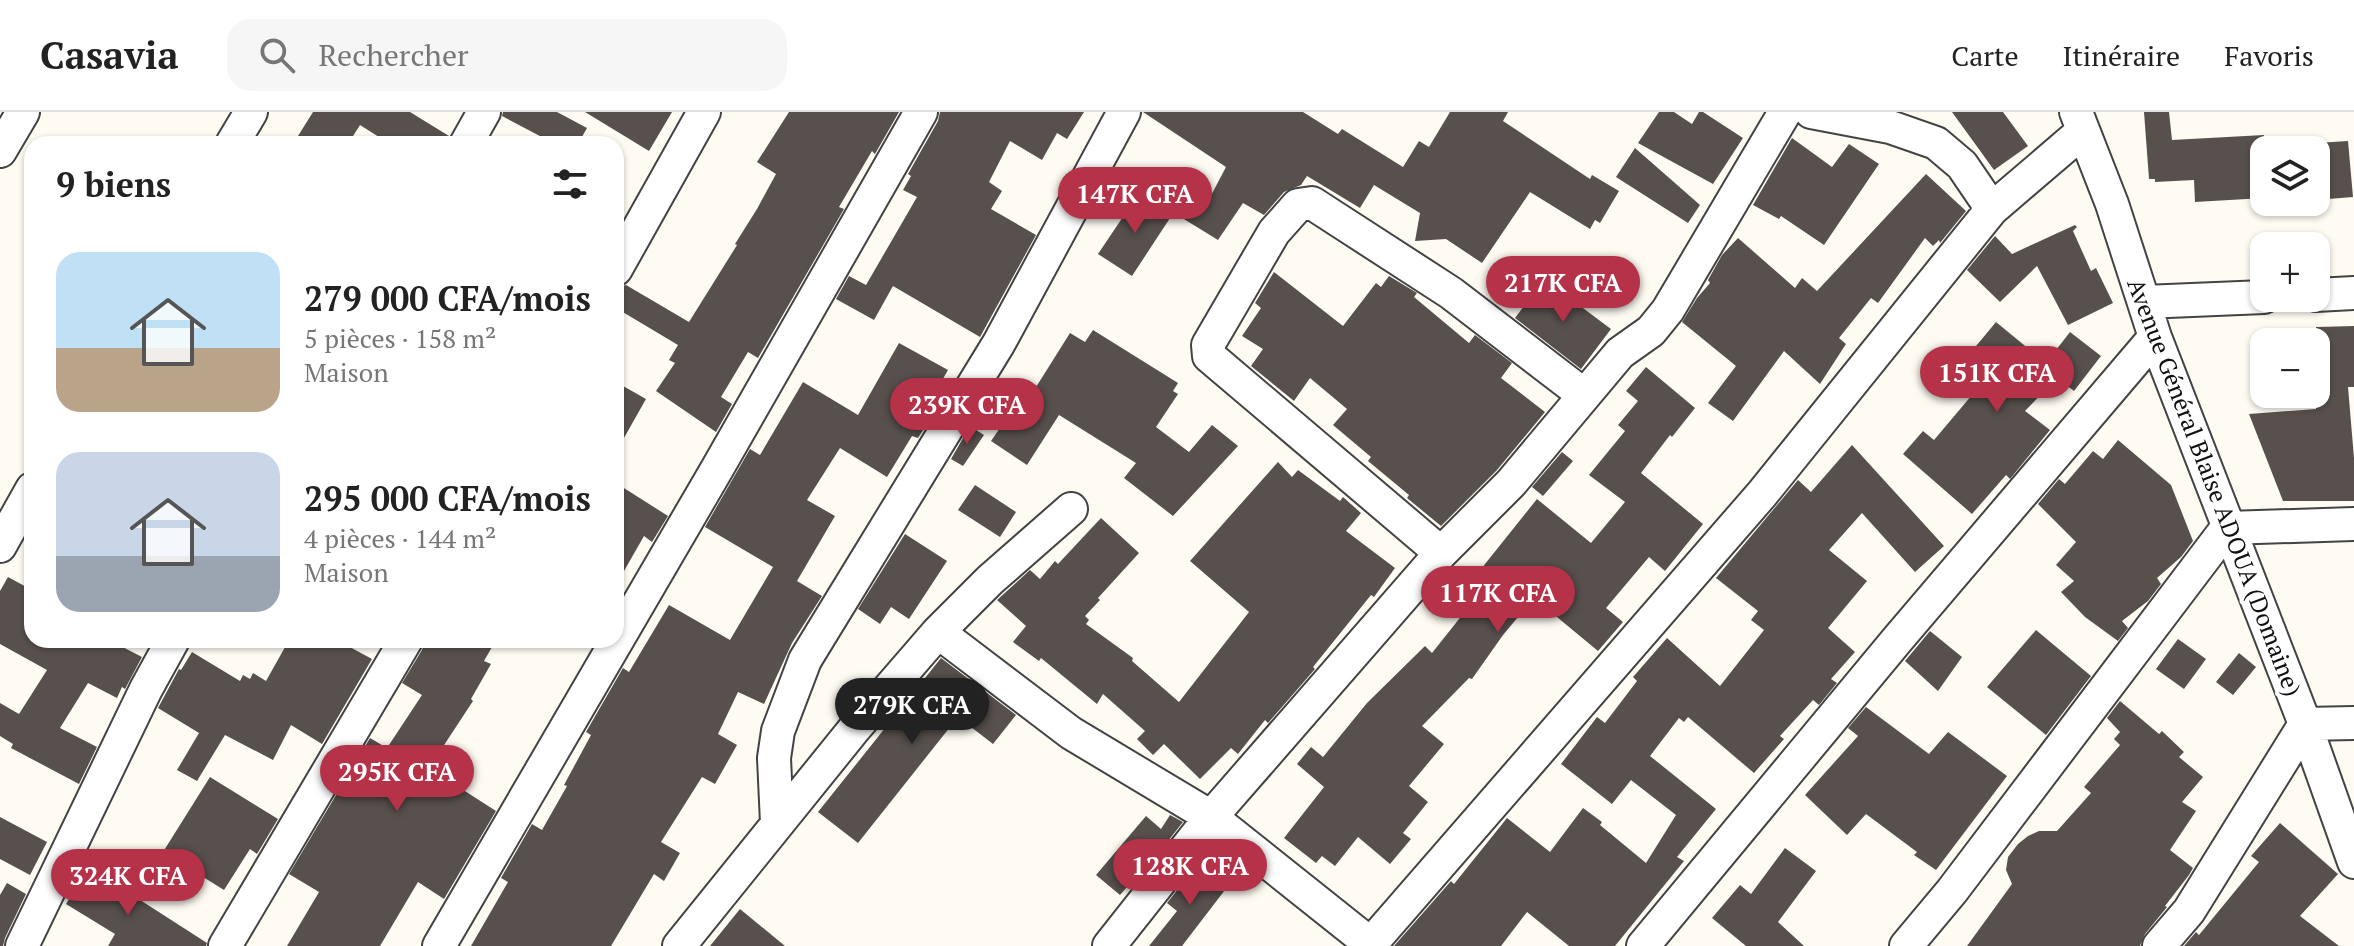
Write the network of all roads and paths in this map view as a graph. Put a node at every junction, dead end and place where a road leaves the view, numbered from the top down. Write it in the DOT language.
graph roads {
  1 [pos="23,112"];
  2 [pos="251,112"];
  3 [pos="484,112"];
  4 [pos="704,112"];
  5 [pos="921,112"];
  6 [pos="1124,112"];
  7 [pos="1785,112"];
  8 [pos="1811,112"];
  9 [pos="2079,122"];
  10 [pos="237,136"];
  11 [pos="470,136"];
  12 [pos="0,151"];
  13 [pos="1992,209"];
  14 [pos="624,255"];
  15 [pos="2354,293"];
  16 [pos="2330,294"];
  17 [pos="2250,298"];
  18 [pos="2144,302"];
  19 [pos="2155,337"];
  20 [pos="1584,395"];
  21 [pos="24,503"];
  22 [pos="1071,509"];
  23 [pos="2354,524"];
  24 [pos="2227,528"];
  25 [pos="0,546"];
  26 [pos="1441,553"];
  27 [pos="624,628"];
  28 [pos="938,632"];
  29 [pos="169,648"];
  30 [pos="401,648"];
  31 [pos="613,648"];
  32 [pos="2354,723"];
  33 [pos="2305,724"];
  34 [pos="1211,817"];
  35 [pos="777,823"];
  36 [pos="2354,862"];
  37 [pos="1371,945"];
  38 [pos="22,946"];
  39 [pos="225,946"];
  40 [pos="439,946"];
  41 [pos="679,946"];
  42 [pos="1109,946"];
  43 [pos="1643,946"];
  44 [pos="1906,946"];
  45 [pos="2159,946"];
  1 -- 12 [label="street"];
  2 -- 10 [label="street"];
  3 -- 11 [label="street"];
  4 -- 14 [label="street"];
  5 -- 27 [label="street"];
  6 -- 35 [label="street"];
  7 -- 20 [label="street"];
  8 -- 13 [label="street"];
  9 -- 13 [label="street"];
  9 -- 18 [label="street, Avenue Général Blaise ADOUA (Domaine)"];
  13 -- 37 [label="street"];
  15 -- 16 [label="street"];
  17 -- 18 [label="street"];
  18 -- 19 [label="street, Avenue Général Blaise ADOUA (Domaine)"];
  19 -- 24 [label="street, Avenue Général Blaise ADOUA (Domaine)"];
  19 -- 43 [label="street"];
  20 -- 26 [label="street"];
  20 -- 26 [label="street"];
  21 -- 25 [label="street"];
  22 -- 28 [label="street"];
  23 -- 24 [label="street"];
  24 -- 33 [label="street, Avenue Général Blaise ADOUA (Domaine)"];
  24 -- 44 [label="street"];
  26 -- 34 [label="street"];
  28 -- 34 [label="street"];
  28 -- 35 [label="street"];
  29 -- 38 [label="street"];
  30 -- 39 [label="street"];
  31 -- 40 [label="street"];
  32 -- 33 [label="street"];
  33 -- 36 [label="street, Avenue Général Blaise ADOUA (Domaine)"];
  33 -- 45 [label="street"];
  34 -- 37 [label="street"];
  34 -- 42 [label="street"];
  35 -- 41 [label="street"];
}
